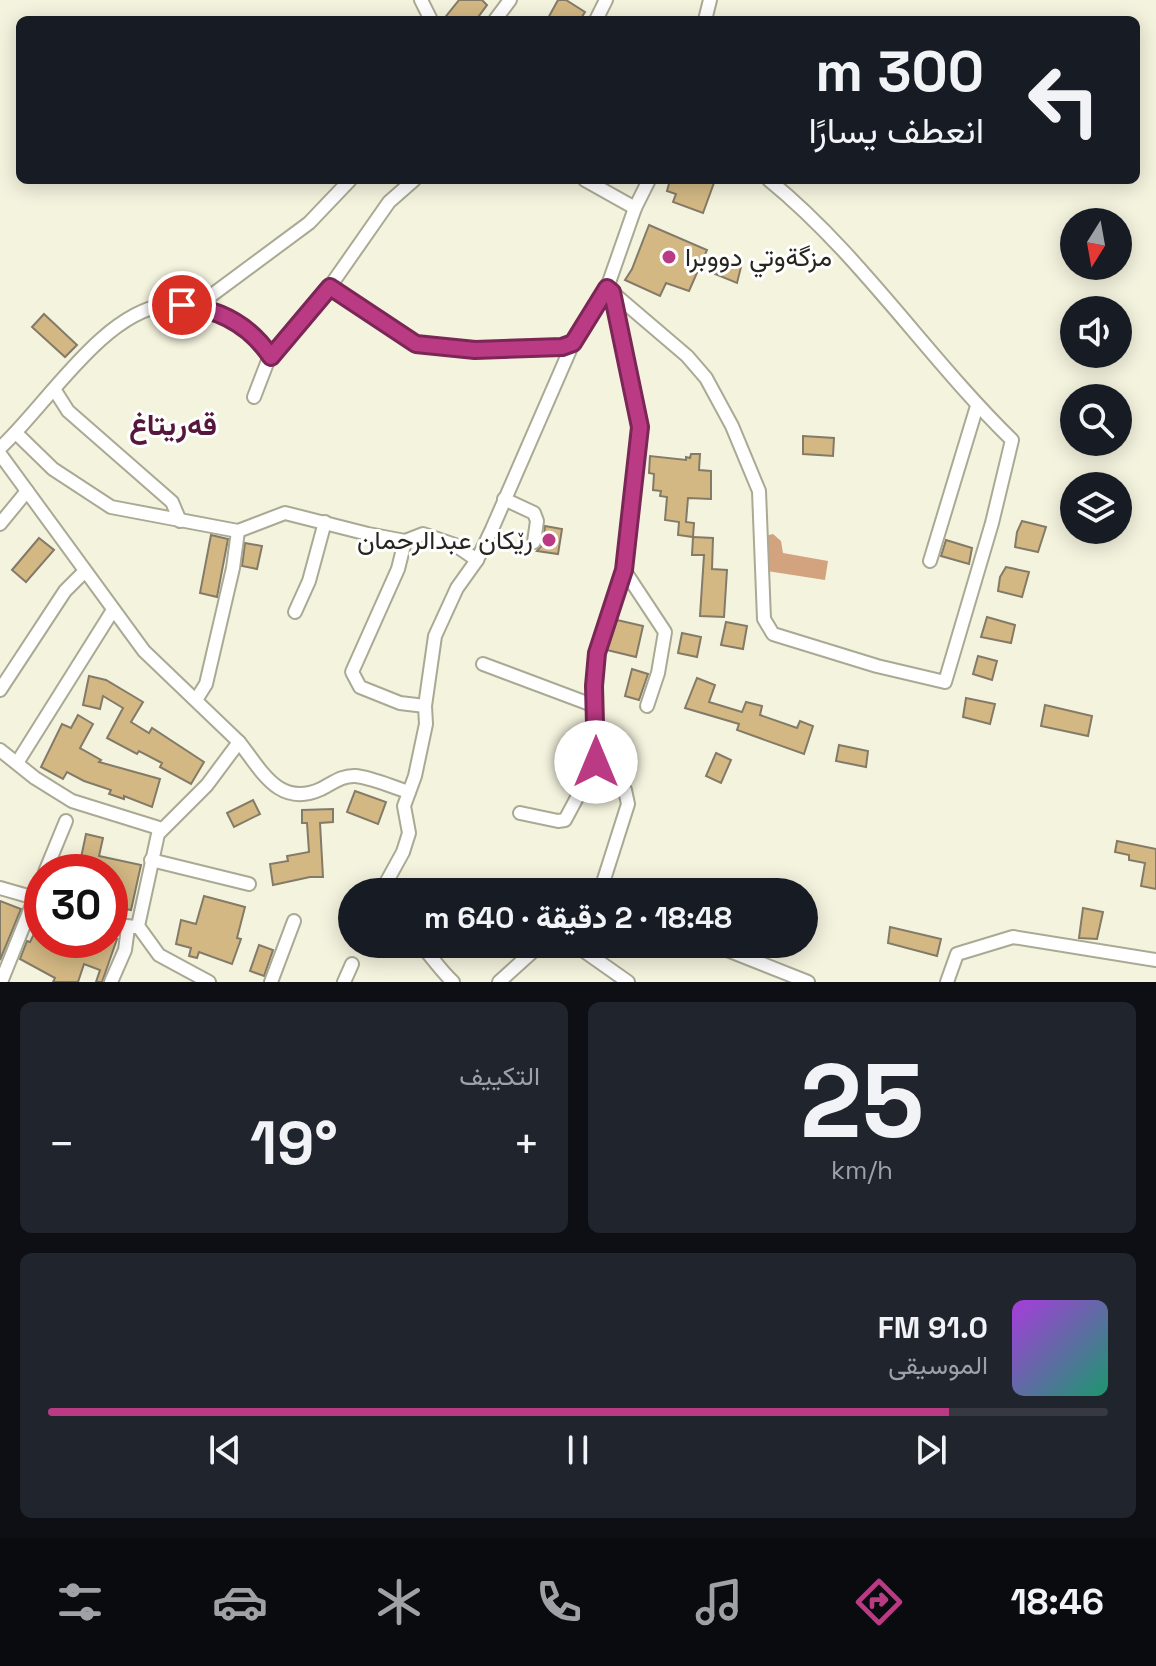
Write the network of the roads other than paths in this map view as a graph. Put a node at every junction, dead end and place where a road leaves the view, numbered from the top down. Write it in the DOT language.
graph roads {
  1 [pos="346,184"];
  2 [pos="409,184"];
  3 [pos="592,184"];
  4 [pos="647,184"];
  5 [pos="774,184"];
  6 [pos="635,208"];
  7 [pos="330,287"];
  8 [pos="609,290"];
  9 [pos="197,306"];
  10 [pos="573,343"];
  11 [pos="271,357"];
  12 [pos="54,389"];
  13 [pos="254,397"];
  14 [pos="977,406"];
  15 [pos="16,433"];
  16 [pos="0,448"];
  17 [pos="0,454"];
  18 [pos="27,491"];
  19 [pos="504,499"];
  20 [pos="180,521"];
  21 [pos="325,522"];
  22 [pos="0,524"];
  23 [pos="238,531"];
  24 [pos="405,541"];
  25 [pos="534,542"];
  26 [pos="477,560"];
  27 [pos="930,561"];
  28 [pos="624,570"];
  29 [pos="85,571"];
  30 [pos="113,610"];
  31 [pos="295,612"];
  32 [pos="483,664"];
  33 [pos="0,690"];
  34 [pos="196,700"];
  35 [pos="425,706"];
  36 [pos="595,706"];
  37 [pos="647,706"];
  38 [pos="239,742"];
  39 [pos="0,750"];
  40 [pos="596,762"];
  41 [pos="17,763"];
  42 [pos="409,792"];
  43 [pos="520,813"];
  44 [pos="66,821"];
  45 [pos="162,829"];
  46 [pos="52,854"];
  47 [pos="151,860"];
  48 [pos="389,878"];
  49 [pos="604,878"];
  50 [pos="249,884"];
  51 [pos="0,888"];
  52 [pos="24,894"];
  53 [pos="294,921"];
  54 [pos="128,926"];
  55 [pos="133,927"];
  56 [pos="24,931"];
  57 [pos="433,958"];
  58 [pos="526,958"];
  59 [pos="594,958"];
  60 [pos="747,958"];
  61 [pos="1156,960"];
  62 [pos="352,964"];
  63 [pos="1,982"];
  64 [pos="111,982"];
  65 [pos="209,982"];
  66 [pos="271,982"];
  67 [pos="344,982"];
  68 [pos="453,982"];
  69 [pos="499,982"];
  70 [pos="628,982"];
  71 [pos="808,982"];
  72 [pos="947,982"];
  1 -- 9 [label="street"];
  2 -- 7 [label="street"];
  3 -- 6 [label="street"];
  4 -- 6 [label="street"];
  5 -- 14 [label="street"];
  6 -- 8 [label="street"];
  7 -- 10 [label="street"];
  7 -- 11 [label="street"];
  8 -- 10 [label="street"];
  8 -- 14 [label="street"];
  8 -- 28 [label="street"];
  9 -- 11 [label="street"];
  9 -- 12 [label="street"];
  10 -- 19 [label="street"];
  11 -- 13 [label="street"];
  12 -- 15 [label="street"];
  12 -- 20 [label="street"];
  14 -- 27 [label="street"];
  15 -- 16 [label="street"];
  15 -- 20 [label="street"];
  17 -- 18 [label="street"];
  18 -- 22 [label="street"];
  18 -- 29 [label="street"];
  19 -- 25 [label="street"];
  19 -- 26 [label="street"];
  20 -- 23 [label="street"];
  21 -- 23 [label="street"];
  21 -- 24 [label="street"];
  21 -- 31 [label="street"];
  23 -- 34 [label="street"];
  24 -- 26 [label="street"];
  24 -- 35 [label="street"];
  26 -- 35 [label="street"];
  28 -- 36 [label="street"];
  28 -- 37 [label="street"];
  29 -- 30 [label="street"];
  29 -- 33 [label="street"];
  30 -- 34 [label="street"];
  30 -- 41 [label="street"];
  32 -- 36 [label="street"];
  34 -- 38 [label="street"];
  35 -- 42 [label="street"];
  36 -- 40 [label="street"];
  38 -- 42 [label="street"];
  38 -- 45 [label="street"];
  39 -- 41 [label="street"];
  40 -- 43 [label="street"];
  40 -- 49 [label="street"];
  41 -- 45 [label="street"];
  42 -- 48 [label="street"];
  44 -- 46 [label="street"];
  45 -- 47 [label="street"];
  47 -- 50 [label="street"];
  47 -- 55 [label="street"];
  51 -- 52 [label="street"];
  53 -- 66 [label="street"];
  54 -- 55 [label="street"];
  55 -- 64 [label="street"];
  55 -- 65 [label="street"];
  56 -- 63 [label="street"];
  57 -- 68 [label="street"];
  58 -- 69 [label="street"];
  59 -- 70 [label="street"];
  60 -- 71 [label="street"];
  61 -- 72 [label="street"];
  62 -- 67 [label="street"];
}
